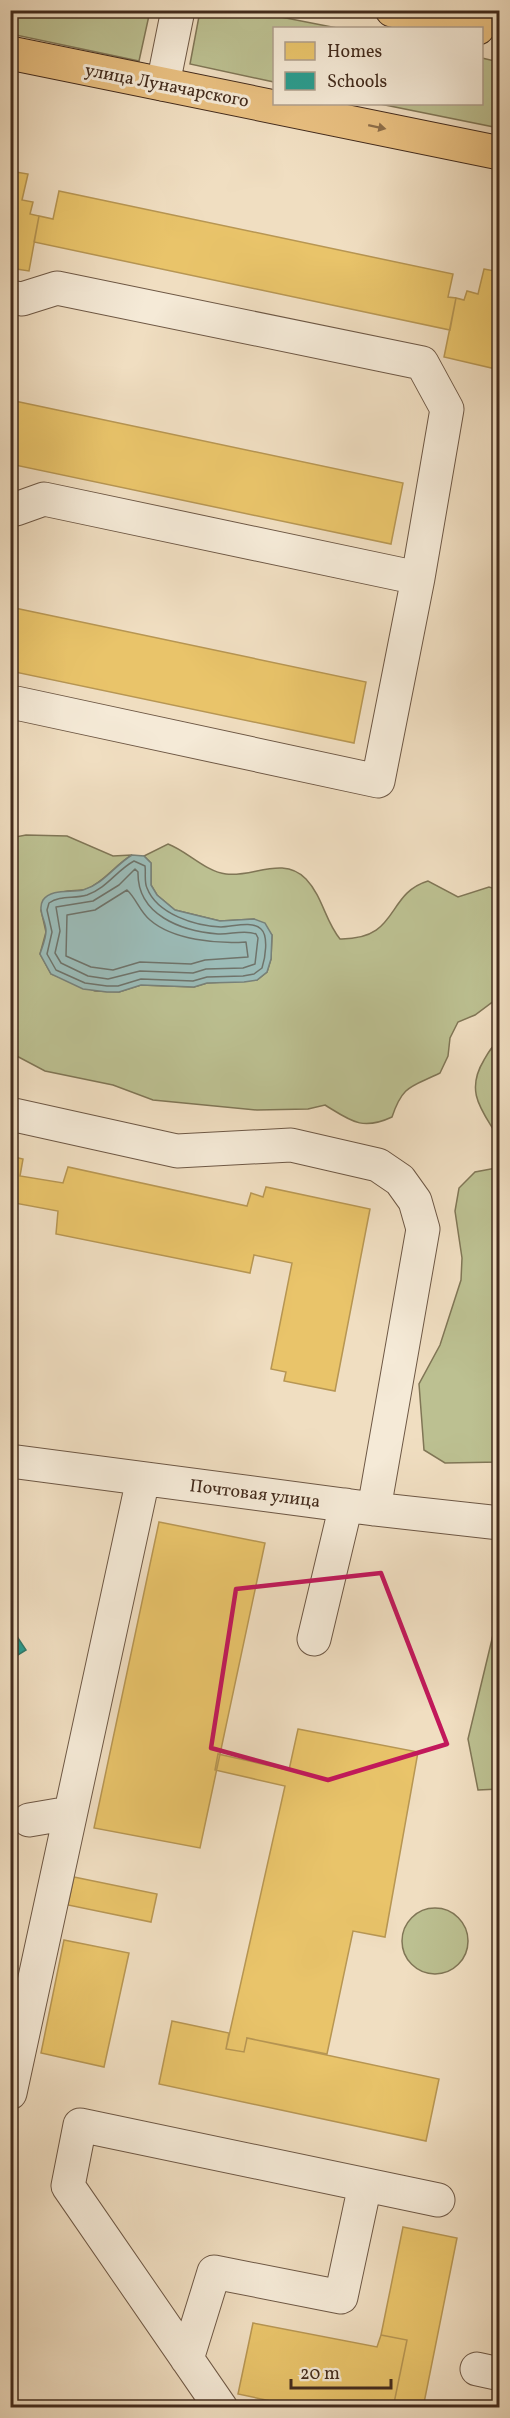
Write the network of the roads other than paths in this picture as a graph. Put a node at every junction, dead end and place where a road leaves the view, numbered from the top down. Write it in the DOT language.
graph roads {
  1 [pos="178,10"];
  2 [pos="392,10"];
  3 [pos="471,27"];
  4 [pos="483,30"];
  5 [pos="500,33"];
  6 [pos="10,53"];
  7 [pos="163,84"];
  8 [pos="500,153"];
  9 [pos="10,297"];
  10 [pos="10,508"];
  11 [pos="418,578"];
  12 [pos="10,706"];
  13 [pos="10,1114"];
  14 [pos="10,1461"];
  15 [pos="143,1479"];
  16 [pos="360,1507"];
  17 [pos="500,1523"];
  18 [pos="315,1638"];
  19 [pos="70,1813"];
  20 [pos="29,1820"];
  21 [pos="10,2093"];
  22 [pos="365,2185"];
  23 [pos="438,2200"];
  24 [pos="187,2359"];
  25 [pos="221,2408"];
  1 -- 7 [label="street"];
  2 -- 3 [label="main road"];
  4 -- 5 [label="main road"];
  6 -- 7 [label="main road, улица Луначарского"];
  7 -- 8 [label="main road, улица Луначарского, one-way"];
  9 -- 11 [label="street"];
  10 -- 11 [label="street"];
  11 -- 12 [label="street"];
  13 -- 16 [label="street"];
  14 -- 15 [label="street, Почтовая улица"];
  15 -- 16 [label="street, Почтовая улица"];
  15 -- 19 [label="street"];
  16 -- 17 [label="street, Почтовая улица"];
  16 -- 18 [label="street"];
  19 -- 20 [label="street"];
  19 -- 21 [label="street"];
  22 -- 23 [label="street"];
  22 -- 24 [label="street"];
  22 -- 24 [label="street"];
  24 -- 25 [label="street"];
}
